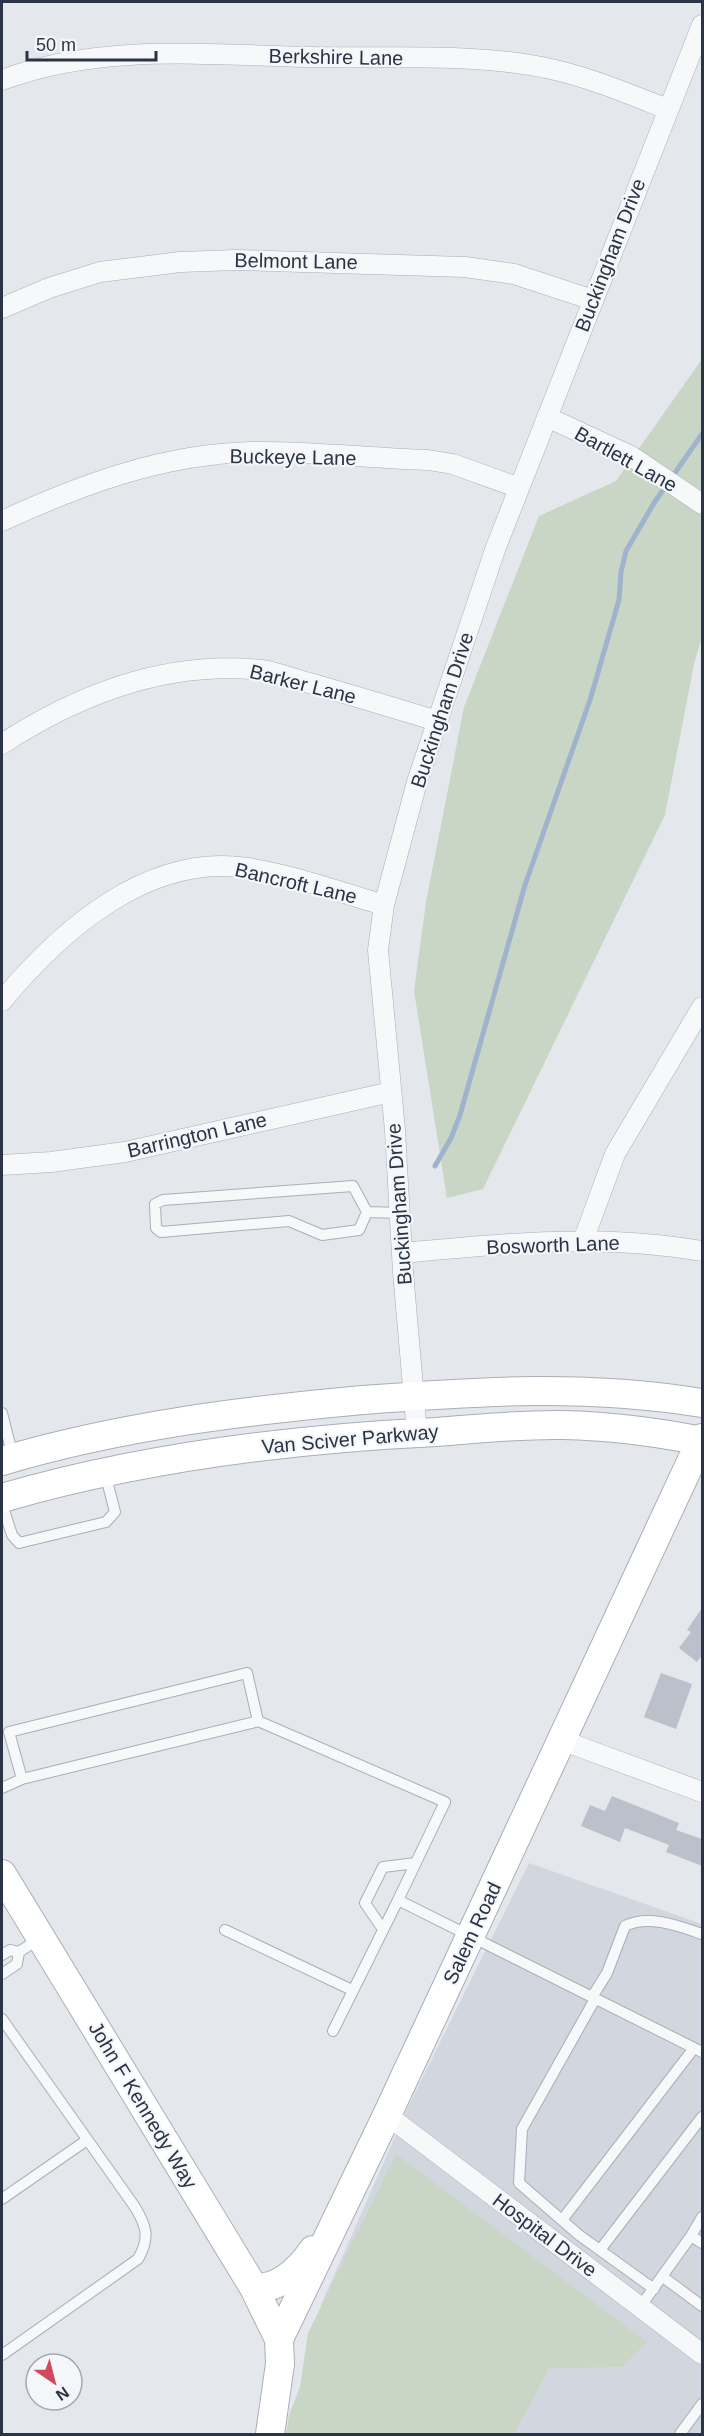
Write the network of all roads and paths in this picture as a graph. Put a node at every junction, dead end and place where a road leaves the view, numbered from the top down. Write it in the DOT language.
graph roads {
  1 [pos="702,25"];
  2 [pos="2,80"];
  3 [pos="667,109"];
  4 [pos="593,300"];
  5 [pos="2,308"];
  6 [pos="547,417"];
  7 [pos="519,488"];
  8 [pos="702,504"];
  9 [pos="2,521"];
  10 [pos="437,721"];
  11 [pos="2,744"];
  12 [pos="384,905"];
  13 [pos="2,1001"];
  14 [pos="702,1007"];
  15 [pos="391,1092"];
  16 [pos="2,1165"];
  17 [pos="367,1212"];
  18 [pos="401,1213"];
  19 [pos="583,1241"];
  20 [pos="702,1251"];
  21 [pos="404,1252"];
  22 [pos="416,1396"];
  23 [pos="702,1403"];
  24 [pos="2,1413"];
  25 [pos="417,1433"];
  26 [pos="702,1440"];
  27 [pos="7,1459"];
  28 [pos="105,1472"];
  29 [pos="2,1498"];
  30 [pos="2,1504"];
  31 [pos="259,1721"];
  32 [pos="561,1740"];
  33 [pos="22,1779"];
  34 [pos="701,1787"];
  35 [pos="2,1788"];
  36 [pos="416,1863"];
  37 [pos="2,1874"];
  38 [pos="398,1899"];
  39 [pos="382,1928"];
  40 [pos="225,1930"];
  41 [pos="702,1935"];
  42 [pos="470,1936"];
  43 [pos="29,1945"];
  44 [pos="2,1955"];
  45 [pos="2,1974"];
  46 [pos="352,1990"];
  47 [pos="594,1998"];
  48 [pos="2,2019"];
  49 [pos="333,2031"];
  50 [pos="698,2050"];
  51 [pos="387,2115"];
  52 [pos="702,2117"];
  53 [pos="87,2140"];
  54 [pos="2,2199"];
  55 [pos="342,2209"];
  56 [pos="702,2217"];
  57 [pos="562,2220"];
  58 [pos="691,2236"];
  59 [pos="702,2243"];
  60 [pos="600,2250"];
  61 [pos="663,2277"];
  62 [pos="254,2288"];
  63 [pos="654,2289"];
  64 [pos="702,2306"];
  65 [pos="640,2307"];
  66 [pos="279,2339"];
  67 [pos="702,2354"];
  68 [pos="2,2355"];
  69 [pos="702,2404"];
  70 [pos="270,2434"];
  71 [pos="680,2434"];
  1 -- 3 [label="street, Buckingham Drive"];
  2 -- 3 [label="street, Berkshire Lane"];
  3 -- 4 [label="street, Buckingham Drive"];
  4 -- 5 [label="street, Belmont Lane"];
  4 -- 6 [label="street, Buckingham Drive"];
  6 -- 7 [label="street, Buckingham Drive"];
  6 -- 8 [label="street, Bartlett Lane"];
  7 -- 9 [label="street, Buckeye Lane"];
  7 -- 10 [label="street, Buckingham Drive"];
  10 -- 11 [label="street, Barker Lane"];
  10 -- 12 [label="street, Buckingham Drive"];
  12 -- 13 [label="street, Bancroft Lane"];
  12 -- 15 [label="street, Buckingham Drive"];
  14 -- 19 [label="street"];
  15 -- 16 [label="street, Barrington Lane"];
  15 -- 18 [label="street, Buckingham Drive"];
  17 -- 17 [label="lane"];
  17 -- 18 [label="lane"];
  18 -- 21 [label="street, Buckingham Drive"];
  19 -- 20 [label="street, Bosworth Lane"];
  19 -- 21 [label="street, Bosworth Lane"];
  21 -- 22 [label="street, Buckingham Drive"];
  22 -- 23 [label="street, Van Sciver Parkway"];
  22 -- 25 [label="street, Buckingham Drive"];
  22 -- 27 [label="street, Van Sciver Parkway"];
  24 -- 27 [label="lane"];
  25 -- 26 [label="street, Van Sciver Parkway"];
  25 -- 28 [label="street, Van Sciver Parkway"];
  26 -- 32 [label="street, Salem Road"];
  28 -- 29 [label="street, Van Sciver Parkway"];
  28 -- 30 [label="lane"];
  31 -- 33 [label="lane"];
  31 -- 33 [label="lane"];
  31 -- 36 [label="lane"];
  32 -- 34 [label="street"];
  32 -- 42 [label="street, Salem Road"];
  33 -- 35 [label="lane"];
  36 -- 38 [label="lane"];
  36 -- 39 [label="lane"];
  37 -- 43 [label="street, John F Kennedy Way"];
  38 -- 39 [label="lane"];
  38 -- 42 [label="lane"];
  39 -- 46 [label="lane"];
  40 -- 46 [label="lane"];
  41 -- 47 [label="lane"];
  42 -- 47 [label="lane"];
  42 -- 51 [label="street, Salem Road"];
  43 -- 44 [label="lane"];
  43 -- 45 [label="lane"];
  43 -- 62 [label="street, John F Kennedy Way"];
  46 -- 49 [label="lane"];
  47 -- 50 [label="lane"];
  47 -- 57 [label="lane"];
  48 -- 53 [label="lane"];
  50 -- 57 [label="lane"];
  51 -- 55 [label="street, Salem Road"];
  51 -- 65 [label="street, Hospital Drive"];
  52 -- 60 [label="lane"];
  53 -- 54 [label="lane"];
  53 -- 68 [label="lane"];
  55 -- 62 [label="street"];
  55 -- 66 [label="street, Salem Road"];
  56 -- 58 [label="lane"];
  57 -- 60 [label="lane"];
  58 -- 59 [label="lane"];
  58 -- 61 [label="lane"];
  60 -- 63 [label="lane"];
  61 -- 63 [label="lane"];
  61 -- 64 [label="lane"];
  62 -- 66 [label="street, John F Kennedy Way"];
  63 -- 65 [label="lane"];
  65 -- 67 [label="street, Hospital Drive"];
  66 -- 70 [label="street, Salem Road"];
  69 -- 71 [label="lane"];
}
